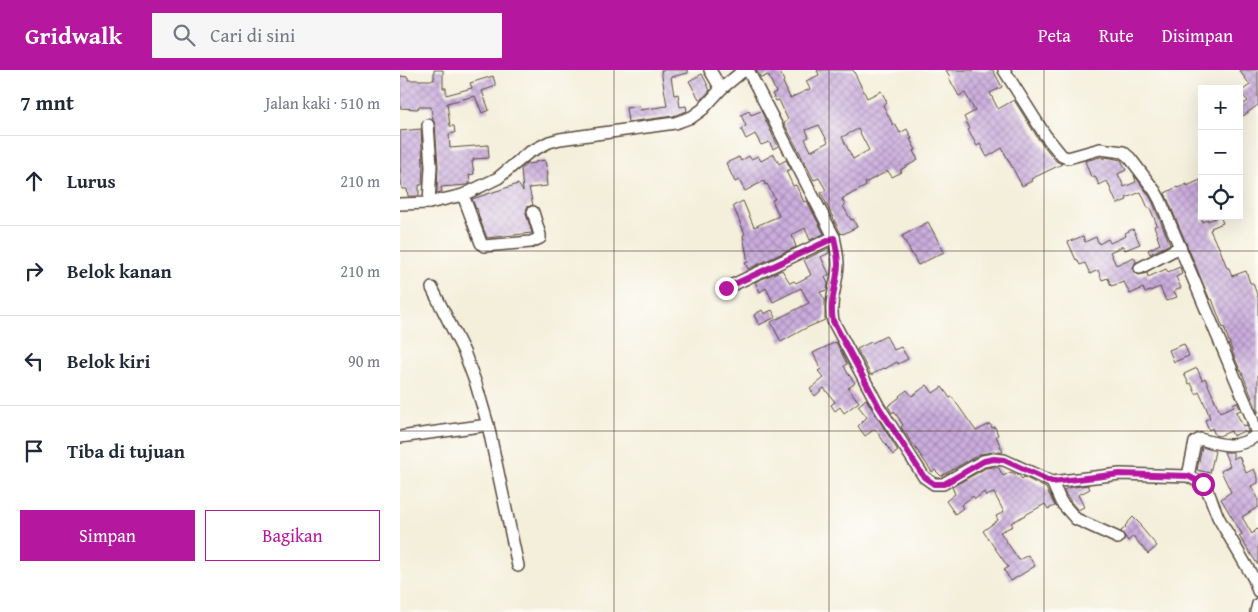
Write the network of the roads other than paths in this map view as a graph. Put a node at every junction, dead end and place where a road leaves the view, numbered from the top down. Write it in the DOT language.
graph roads {
  1 [pos="710,70"];
  2 [pos="744,70"];
  3 [pos="748,70"];
  4 [pos="1004,70"];
  5 [pos="721,89"];
  6 [pos="428,125"];
  7 [pos="464,195"];
  8 [pos="429,203"];
  9 [pos="400,204"];
  10 [pos="533,212"];
  11 [pos="834,238"];
  12 [pos="1180,246"];
  13 [pos="1140,268"];
  14 [pos="432,288"];
  15 [pos="726,288"];
  16 [pos="1255,417"];
  17 [pos="488,425"];
  18 [pos="1258,436"];
  19 [pos="400,437"];
  20 [pos="1188,476"];
  21 [pos="1052,482"];
  22 [pos="1118,538"];
  23 [pos="518,566"];
  24 [pos="1258,591"];
  25 [pos="1258,604"];
  26 [pos="1256,612"];
  1 -- 5 [label="street"];
  2 -- 5 [label="street"];
  3 -- 11 [label="street"];
  4 -- 12 [label="street"];
  5 -- 7 [label="street"];
  6 -- 8 [label="street"];
  7 -- 8 [label="street"];
  7 -- 10 [label="street"];
  8 -- 9 [label="street"];
  11 -- 15 [label="street"];
  11 -- 21 [label="street"];
  12 -- 13 [label="street"];
  12 -- 16 [label="street"];
  14 -- 17 [label="street"];
  16 -- 18 [label="street"];
  17 -- 19 [label="street"];
  17 -- 23 [label="street"];
  18 -- 20 [label="street"];
  20 -- 21 [label="street"];
  20 -- 24 [label="street"];
  21 -- 22 [label="street"];
  25 -- 26 [label="street"];
}
